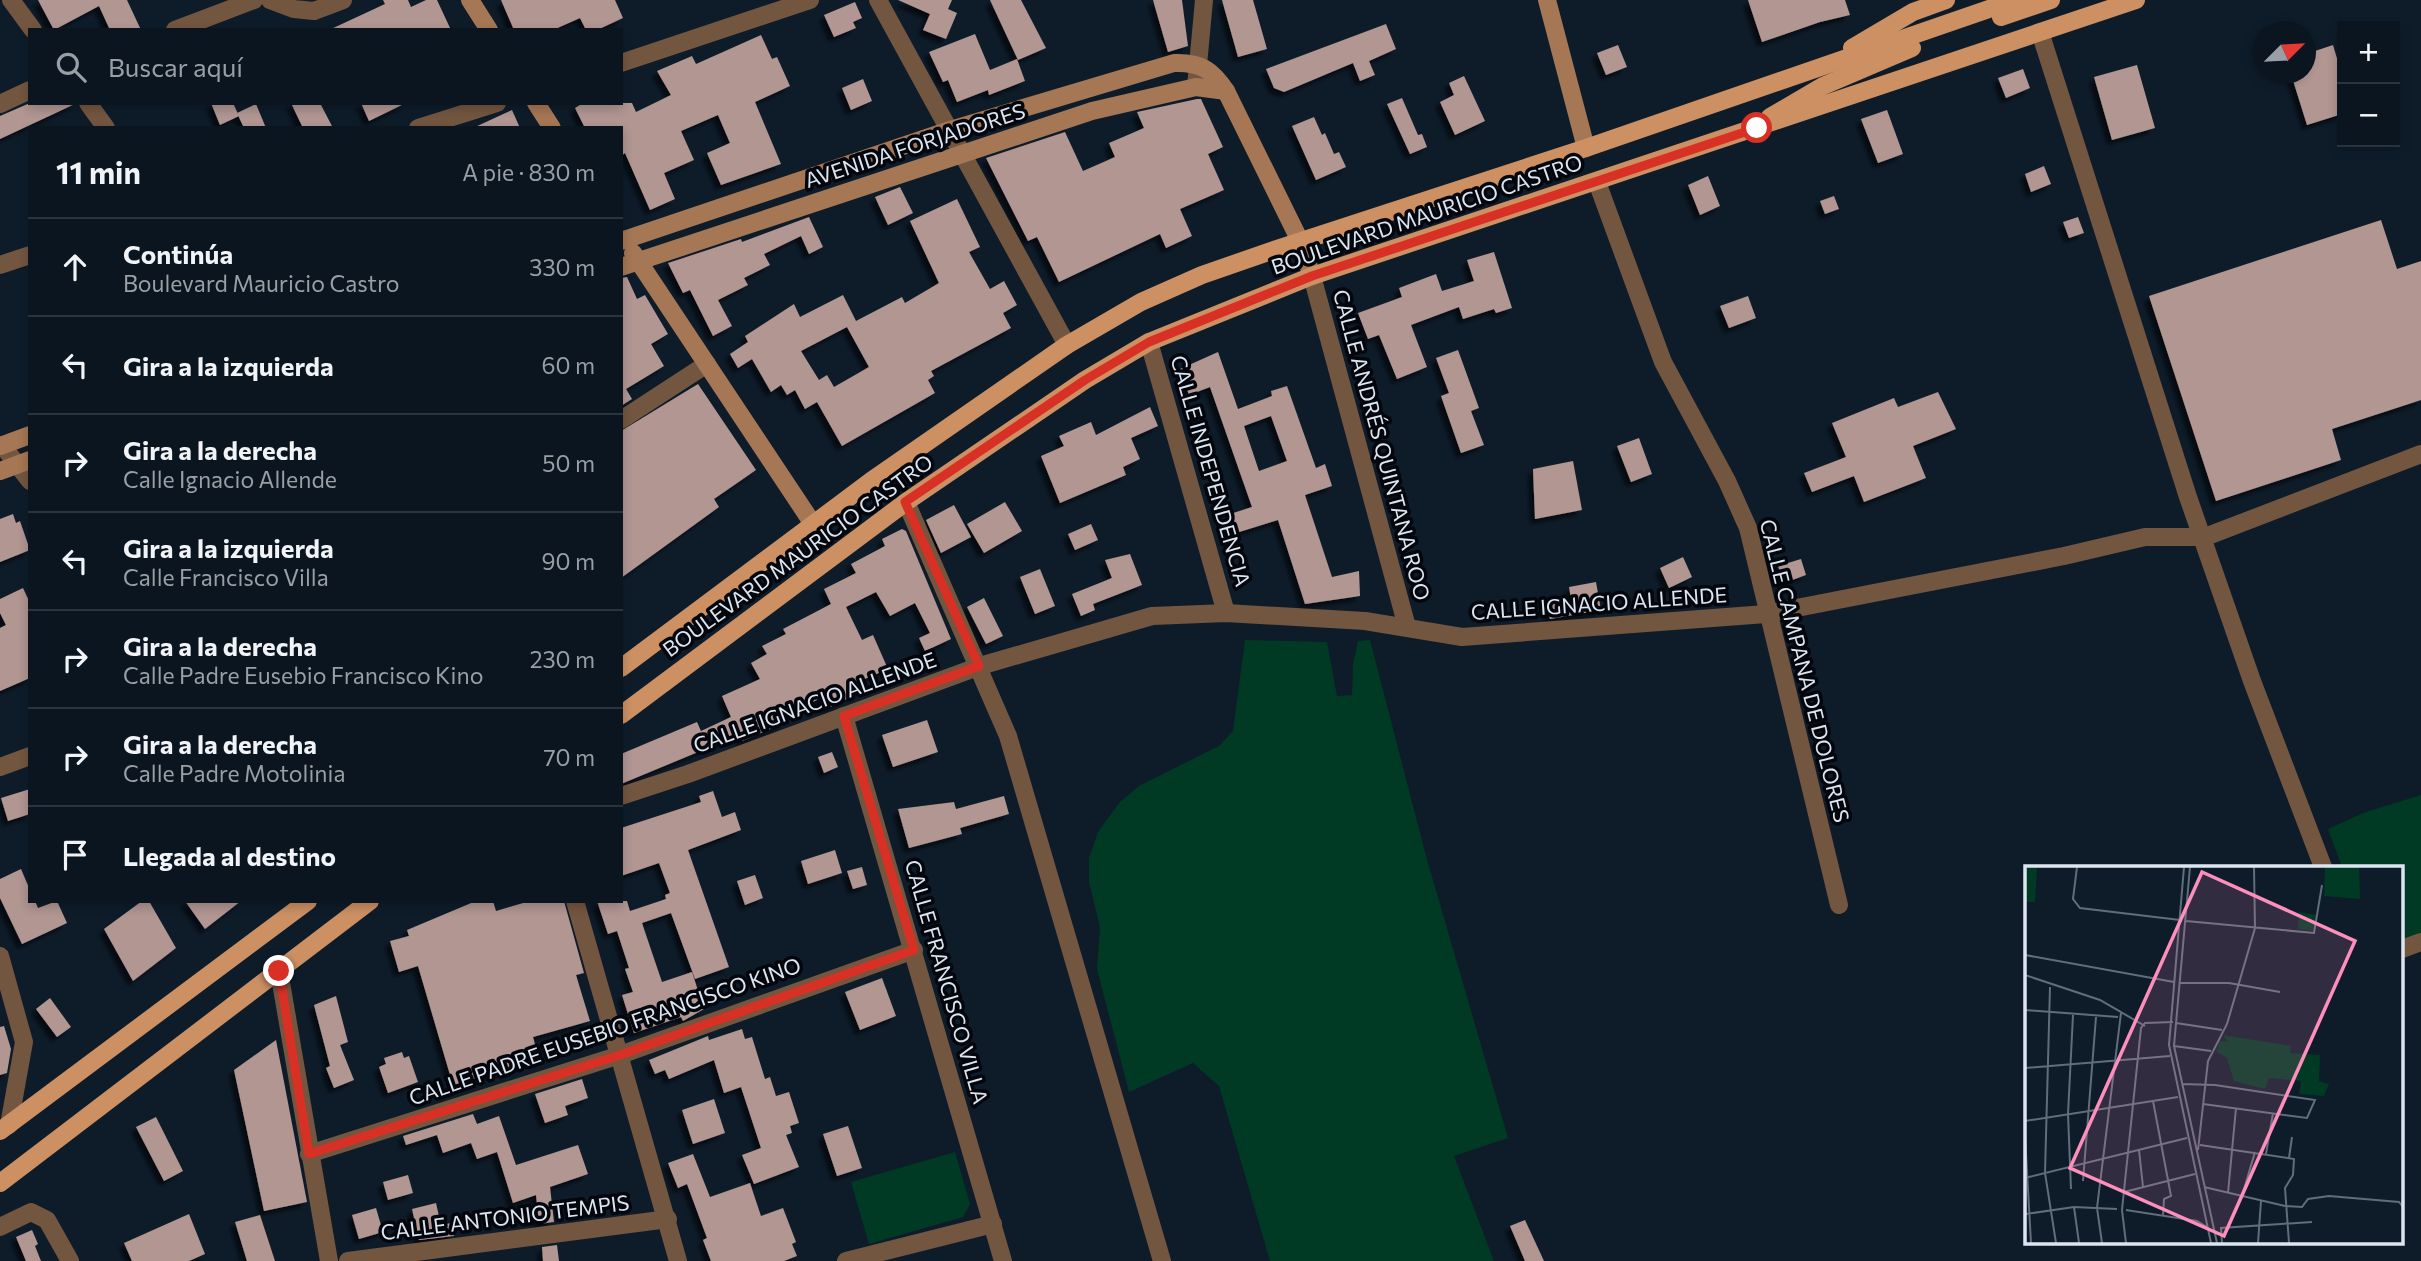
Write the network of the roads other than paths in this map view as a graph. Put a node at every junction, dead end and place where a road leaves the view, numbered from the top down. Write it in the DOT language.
graph roads {
  1 [pos="11,0"];
  2 [pos="254,0"];
  3 [pos="270,0"];
  4 [pos="343,0"];
  5 [pos="470,0"];
  6 [pos="810,0"];
  7 [pos="878,0"];
  8 [pos="1204,0"];
  9 [pos="1547,0"];
  10 [pos="1945,0"];
  11 [pos="2015,0"];
  12 [pos="2051,0"];
  13 [pos="2136,0"];
  14 [pos="32,28"];
  15 [pos="180,28"];
  16 [pos="488,28"];
  17 [pos="2040,32"];
  18 [pos="623,62"];
  19 [pos="1199,63"];
  20 [pos="1816,69"];
  21 [pos="1196,86"];
  22 [pos="28,91"];
  23 [pos="1226,91"];
  24 [pos="0,104"];
  25 [pos="89,105"];
  26 [pos="491,105"];
  27 [pos="537,105"];
  28 [pos="105,126"];
  29 [pos="424,126"];
  30 [pos="551,126"];
  31 [pos="1757,128"];
  32 [pos="950,130"];
  33 [pos="1586,148"];
  34 [pos="961,155"];
  35 [pos="1597,182"];
  36 [pos="623,239"];
  37 [pos="1300,241"];
  38 [pos="623,242"];
  39 [pos="28,257"];
  40 [pos="630,264"];
  41 [pos="0,265"];
  42 [pos="1312,276"];
  43 [pos="1149,342"];
  44 [pos="1068,345"];
  45 [pos="706,364"];
  46 [pos="623,419"];
  47 [pos="28,436"];
  48 [pos="1,445"];
  49 [pos="2421,454"];
  50 [pos="16,465"];
  51 [pos="28,479"];
  52 [pos="905,502"];
  53 [pos="813,524"];
  54 [pos="2205,537"];
  55 [pos="1226,613"];
  56 [pos="1766,614"];
  57 [pos="1407,627"];
  58 [pos="623,666"];
  59 [pos="979,666"];
  60 [pos="623,714"];
  61 [pos="844,716"];
  62 [pos="28,757"];
  63 [pos="0,767"];
  64 [pos="623,795"];
  65 [pos="2323,866"];
  66 [pos="305,903"];
  67 [pos="367,903"];
  68 [pos="576,903"];
  69 [pos="1839,905"];
  70 [pos="2421,943"];
  71 [pos="2404,948"];
  72 [pos="914,950"];
  73 [pos="0,956"];
  74 [pos="279,971"];
  75 [pos="620,1055"];
  76 [pos="4,1128"];
  77 [pos="309,1154"];
  78 [pos="0,1183"];
  79 [pos="668,1219"];
  80 [pos="993,1224"];
  81 [pos="0,1227"];
  82 [pos="70,1261"];
  83 [pos="329,1261"];
  84 [pos="348,1261"];
  85 [pos="678,1261"];
  86 [pos="846,1261"];
  87 [pos="1003,1261"];
  88 [pos="1162,1261"];
  1 -- 14 [label="street"];
  2 -- 15 [label="street"];
  3 -- 4 [label="street"];
  5 -- 16 [label="main road"];
  6 -- 18 [label="street"];
  7 -- 32 [label="street"];
  8 -- 19 [label="street"];
  9 -- 33 [label="main road"];
  10 -- 20 [label="main road"];
  11 -- 20 [label="main road, BOULEVARD MAURICIO CASTRO"];
  12 -- 31 [label="main road"];
  13 -- 17 [label="main road, BOULEVARD MAURICIO CASTRO"];
  17 -- 31 [label="main road, BOULEVARD MAURICIO CASTRO"];
  17 -- 54 [label="street"];
  19 -- 21 [label="street"];
  19 -- 23 [label="main road"];
  19 -- 32 [label="main road, AVENIDA FORJADORES"];
  20 -- 33 [label="main road, BOULEVARD MAURICIO CASTRO"];
  21 -- 23 [label="main road, AVENIDA FORJADORES"];
  21 -- 34 [label="main road, AVENIDA FORJADORES"];
  22 -- 24 [label="street"];
  23 -- 37 [label="main road"];
  25 -- 28 [label="street"];
  26 -- 29 [label="street"];
  27 -- 30 [label="main road"];
  31 -- 35 [label="main road, BOULEVARD MAURICIO CASTRO"];
  32 -- 34 [label="street"];
  32 -- 36 [label="main road, AVENIDA FORJADORES"];
  33 -- 37 [label="main road, BOULEVARD MAURICIO CASTRO"];
  34 -- 40 [label="main road, AVENIDA FORJADORES"];
  34 -- 44 [label="street"];
  35 -- 42 [label="main road, BOULEVARD MAURICIO CASTRO"];
  35 -- 56 [label="street, CALLE CAMPANA DE DOLORES"];
  37 -- 42 [label="main road"];
  37 -- 44 [label="main road, BOULEVARD MAURICIO CASTRO"];
  38 -- 40 [label="main road"];
  39 -- 41 [label="street"];
  40 -- 45 [label="main road"];
  42 -- 43 [label="main road, BOULEVARD MAURICIO CASTRO"];
  42 -- 57 [label="street, CALLE ANDRÉS QUINTANA ROO"];
  43 -- 52 [label="main road, BOULEVARD MAURICIO CASTRO"];
  43 -- 55 [label="street, CALLE INDEPENDENCIA"];
  44 -- 53 [label="main road, BOULEVARD MAURICIO CASTRO"];
  45 -- 46 [label="street"];
  45 -- 53 [label="main road"];
  47 -- 48 [label="main road"];
  48 -- 50 [label="street"];
  49 -- 54 [label="street, CALLE IGNACIO ALLENDE"];
  50 -- 51 [label="street"];
  52 -- 59 [label="street"];
  52 -- 60 [label="main road, BOULEVARD MAURICIO CASTRO"];
  53 -- 58 [label="main road, BOULEVARD MAURICIO CASTRO"];
  54 -- 56 [label="street, CALLE IGNACIO ALLENDE"];
  54 -- 65 [label="street"];
  55 -- 57 [label="street, CALLE IGNACIO ALLENDE"];
  55 -- 59 [label="street, CALLE IGNACIO ALLENDE"];
  56 -- 57 [label="street, CALLE IGNACIO ALLENDE"];
  56 -- 69 [label="street, CALLE CAMPANA DE DOLORES"];
  59 -- 61 [label="street, CALLE IGNACIO ALLENDE"];
  59 -- 88 [label="street"];
  61 -- 64 [label="street, CALLE IGNACIO ALLENDE"];
  61 -- 72 [label="street, CALLE FRANCISCO VILLA"];
  62 -- 63 [label="street"];
  66 -- 76 [label="main road"];
  67 -- 74 [label="main road"];
  68 -- 75 [label="street"];
  70 -- 71 [label="street"];
  72 -- 75 [label="street, CALLE PADRE EUSEBIO FRANCISCO KINO"];
  72 -- 80 [label="street, CALLE FRANCISCO VILLA"];
  73 -- 76 [label="street"];
  74 -- 77 [label="street"];
  74 -- 78 [label="main road"];
  75 -- 77 [label="street, CALLE PADRE EUSEBIO FRANCISCO KINO"];
  75 -- 79 [label="street"];
  77 -- 83 [label="street"];
  79 -- 84 [label="street, CALLE ANTONIO TEMPIS"];
  79 -- 85 [label="street"];
  80 -- 86 [label="street"];
  80 -- 87 [label="street, CALLE FRANCISCO VILLA"];
  81 -- 82 [label="street"];
}
